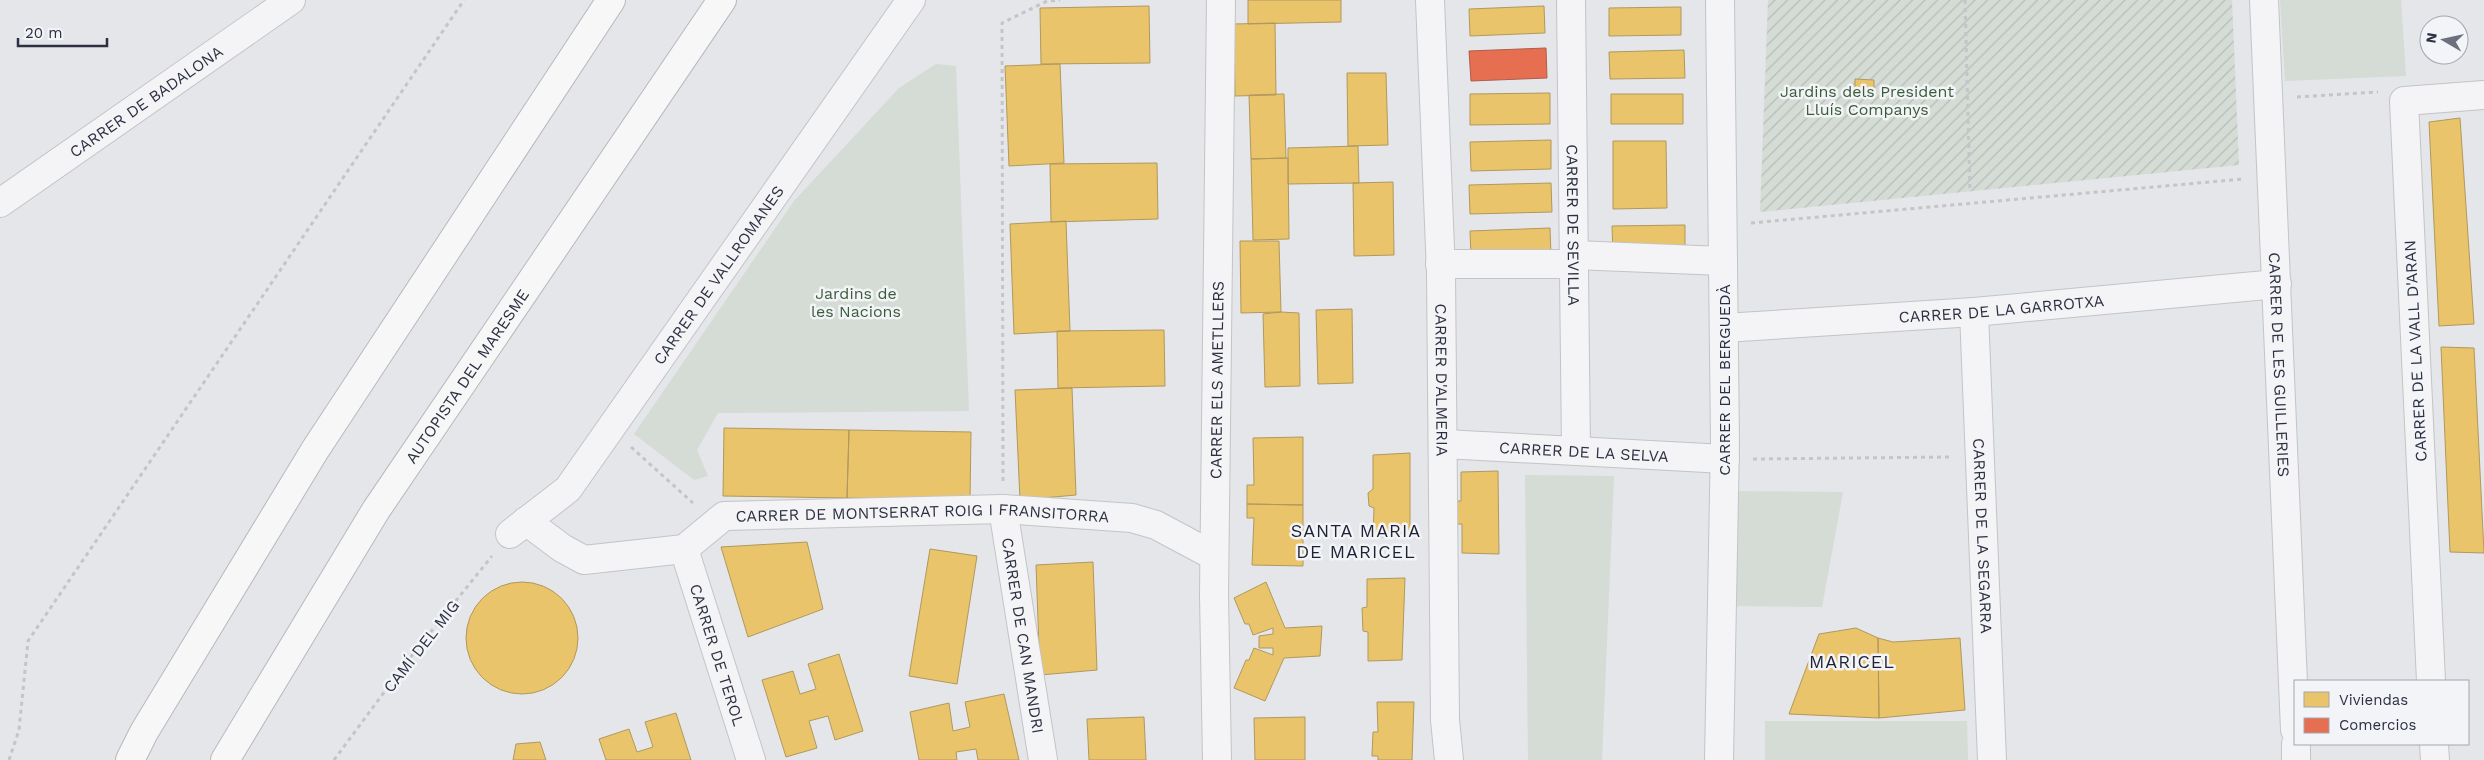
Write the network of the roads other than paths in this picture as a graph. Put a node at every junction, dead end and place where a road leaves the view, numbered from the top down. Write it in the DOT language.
graph roads {
  1 [pos="291,0"];
  2 [pos="611,0"];
  3 [pos="722,0"];
  4 [pos="911,0"];
  5 [pos="1221,0"];
  6 [pos="1430,0"];
  7 [pos="1572,0"];
  8 [pos="1720,0"];
  9 [pos="2264,0"];
  10 [pos="2484,96"];
  11 [pos="0,204"];
  12 [pos="1574,260"];
  13 [pos="1723,261"];
  14 [pos="1440,264"];
  15 [pos="2277,284"];
  16 [pos="1974,312"];
  17 [pos="1724,328"];
  18 [pos="1444,444"];
  19 [pos="1576,450"];
  20 [pos="1725,459"];
  21 [pos="1003,509"];
  22 [pos="684,549"];
  23 [pos="1214,556"];
  24 [pos="2431,680"];
  25 [pos="2294,705"];
  26 [pos="2296,745"];
  27 [pos="2434,745"];
  28 [pos="130,760"];
  29 [pos="225,760"];
  30 [pos="751,760"];
  31 [pos="1042,760"];
  32 [pos="1217,760"];
  33 [pos="1449,760"];
  34 [pos="1719,760"];
  35 [pos="1992,760"];
  36 [pos="2296,760"];
  37 [pos="2435,760"];
  1 -- 11 [label="street, CARRER DE BADALONA"];
  2 -- 28 [label="highway"];
  3 -- 29 [label="highway, AUTOPISTA DEL MARESME"];
  4 -- 22 [label="street, CARRER DE VALLROMANES"];
  5 -- 23 [label="street, CARRER ELS AMETLLERS"];
  6 -- 14 [label="street, CARRER D'ALMERIA"];
  7 -- 12 [label="street, CARRER DE SEVILLA"];
  8 -- 13 [label="street, CARRER DEL BERGUEDÀ"];
  9 -- 15 [label="street, CARRER DE LES GUILLERIES"];
  10 -- 24 [label="street, CARRER DE LA VALL D'ARAN"];
  12 -- 13 [label="street"];
  12 -- 14 [label="street"];
  12 -- 19 [label="street, CARRER DE SEVILLA"];
  13 -- 17 [label="street, CARRER DEL BERGUEDÀ"];
  14 -- 18 [label="street, CARRER D'ALMERIA"];
  15 -- 16 [label="street, CARRER DE LA GARROTXA"];
  15 -- 25 [label="street, CARRER DE LES GUILLERIES"];
  16 -- 17 [label="street, CARRER DE LA GARROTXA"];
  16 -- 35 [label="street, CARRER DE LA SEGARRA"];
  17 -- 20 [label="street, CARRER DEL BERGUEDÀ"];
  18 -- 19 [label="street, CARRER DE LA SELVA"];
  18 -- 33 [label="street, CARRER D'ALMERIA"];
  19 -- 20 [label="street, CARRER DE LA SELVA"];
  20 -- 34 [label="street, CARRER DEL BERGUEDÀ"];
  21 -- 22 [label="street, CARRER DE MONTSERRAT ROIG I FRANSITORRA"];
  21 -- 23 [label="street, CARRER DE MONTSERRAT ROIG I FRANSITORRA"];
  21 -- 31 [label="street, CARRER DE CAN MANDRI"];
  22 -- 30 [label="street, CARRER DE TEROL"];
  23 -- 32 [label="street, CARRER ELS AMETLLERS"];
  26 -- 36 [label="street"];
  27 -- 37 [label="street"];
}
